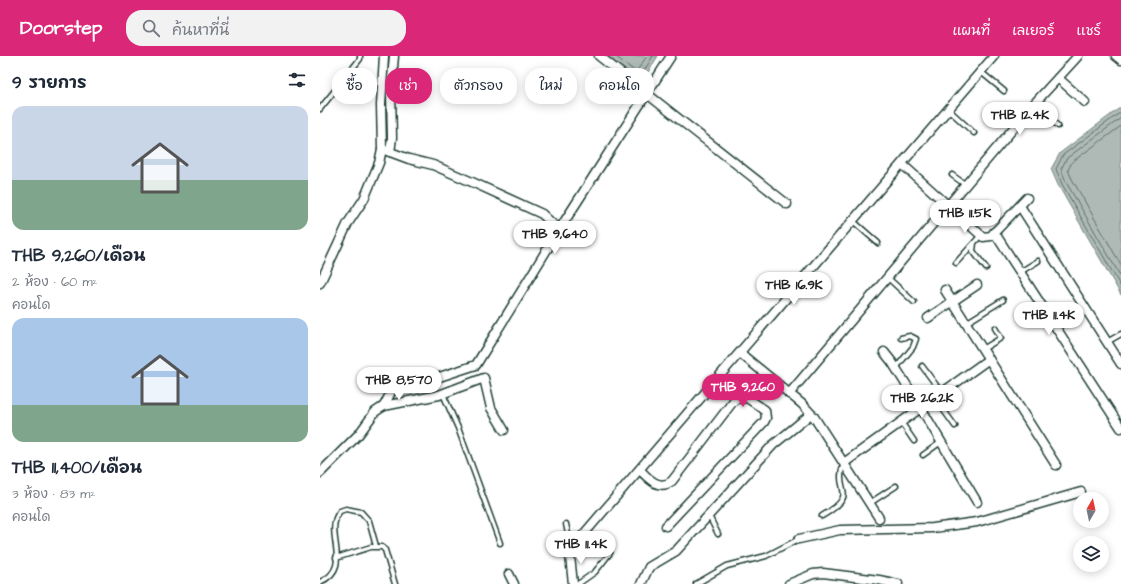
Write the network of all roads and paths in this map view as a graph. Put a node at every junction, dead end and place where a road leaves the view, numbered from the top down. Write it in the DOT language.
graph roads {
  1 [pos="384,56"];
  2 [pos="394,56"];
  3 [pos="599,56"];
  4 [pos="671,56"];
  5 [pos="994,56"];
  6 [pos="1078,56"];
  7 [pos="1116,56"];
  8 [pos="359,57"];
  9 [pos="1121,60"];
  10 [pos="614,68"];
  11 [pos="981,72"];
  12 [pos="1058,78"];
  13 [pos="654,81"];
  14 [pos="1004,91"];
  15 [pos="654,99"];
  16 [pos="1085,102"];
  17 [pos="639,104"];
  18 [pos="1034,104"];
  19 [pos="321,107"];
  20 [pos="949,110"];
  21 [pos="1058,126"];
  22 [pos="974,133"];
  23 [pos="386,150"];
  24 [pos="902,164"];
  25 [pos="952,174"];
  26 [pos="966,186"];
  27 [pos="1027,198"];
  28 [pos="787,204"];
  29 [pos="949,205"];
  30 [pos="1020,206"];
  31 [pos="853,221"];
  32 [pos="559,230"];
  33 [pos="994,232"];
  34 [pos="981,235"];
  35 [pos="878,243"];
  36 [pos="1038,261"];
  37 [pos="986,268"];
  38 [pos="1020,272"];
  39 [pos="888,278"];
  40 [pos="320,283"];
  41 [pos="977,285"];
  42 [pos="945,290"];
  43 [pos="1003,300"];
  44 [pos="914,302"];
  45 [pos="952,302"];
  46 [pos="928,318"];
  47 [pos="966,323"];
  48 [pos="995,328"];
  49 [pos="1121,334"];
  50 [pos="901,338"];
  51 [pos="1107,342"];
  52 [pos="982,349"];
  53 [pos="884,352"];
  54 [pos="740,353"];
  55 [pos="989,360"];
  56 [pos="1121,364"];
  57 [pos="922,366"];
  58 [pos="896,368"];
  59 [pos="443,393"];
  60 [pos="942,393"];
  61 [pos="789,394"];
  62 [pos="935,398"];
  63 [pos="384,406"];
  64 [pos="921,408"];
  65 [pos="811,414"];
  66 [pos="901,422"];
  67 [pos="955,426"];
  68 [pos="1121,428"];
  69 [pos="504,430"];
  70 [pos="914,441"];
  71 [pos="942,442"];
  72 [pos="923,455"];
  73 [pos="844,462"];
  74 [pos="1056,465"];
  75 [pos="640,470"];
  76 [pos="320,473"];
  77 [pos="896,486"];
  78 [pos="1073,495"];
  79 [pos="977,502"];
  80 [pos="870,504"];
  81 [pos="709,516"];
  82 [pos="822,516"];
  83 [pos="879,518"];
  84 [pos="566,524"];
  85 [pos="666,526"];
  86 [pos="718,534"];
  87 [pos="799,538"];
  88 [pos="500,543"];
  89 [pos="376,546"];
  90 [pos="571,549"];
  91 [pos="610,554"];
  92 [pos="336,558"];
  93 [pos="509,574"];
  94 [pos="855,581"];
  95 [pos="320,582"];
  96 [pos="394,584"];
  97 [pos="514,584"];
  98 [pos="573,584"];
  99 [pos="578,584"];
  100 [pos="641,584"];
  101 [pos="696,584"];
  102 [pos="790,584"];
  103 [pos="898,584"];
  1 -- 23 [label="street"];
  2 -- 23 [label="street"];
  3 -- 10 [label="street"];
  4 -- 13 [label="street"];
  5 -- 11 [label="street"];
  6 -- 12 [label="street"];
  7 -- 9 [label="street"];
  8 -- 19 [label="lane"];
  11 -- 14 [label="lane"];
  11 -- 20 [label="street"];
  12 -- 16 [label="street"];
  12 -- 18 [label="street"];
  15 -- 28 [label="street"];
  17 -- 32 [label="street"];
  18 -- 21 [label="lane"];
  18 -- 26 [label="street"];
  20 -- 22 [label="lane"];
  20 -- 24 [label="street"];
  23 -- 32 [label="street"];
  23 -- 40 [label="street"];
  24 -- 29 [label="street"];
  24 -- 31 [label="street"];
  25 -- 26 [label="lane"];
  26 -- 29 [label="street"];
  27 -- 30 [label="street"];
  29 -- 34 [label="street"];
  29 -- 39 [label="street"];
  30 -- 33 [label="street"];
  30 -- 51 [label="street"];
  31 -- 35 [label="lane"];
  31 -- 54 [label="street"];
  32 -- 63 [label="street"];
  33 -- 34 [label="street"];
  33 -- 38 [label="street"];
  34 -- 37 [label="lane"];
  36 -- 38 [label="lane"];
  38 -- 68 [label="street"];
  39 -- 44 [label="lane"];
  39 -- 61 [label="street"];
  41 -- 45 [label="street"];
  42 -- 45 [label="street"];
  43 -- 47 [label="lane"];
  45 -- 46 [label="street"];
  45 -- 47 [label="street"];
  47 -- 52 [label="street"];
  48 -- 52 [label="lane"];
  49 -- 51 [label="lane"];
  50 -- 58 [label="lane"];
  51 -- 56 [label="street"];
  52 -- 55 [label="street"];
  53 -- 58 [label="street"];
  54 -- 61 [label="street"];
  54 -- 75 [label="street"];
  55 -- 60 [label="street"];
  55 -- 74 [label="street"];
  57 -- 60 [label="lane"];
  58 -- 64 [label="street"];
  59 -- 63 [label="street"];
  59 -- 69 [label="street"];
  59 -- 88 [label="lane"];
  60 -- 62 [label="street"];
  61 -- 65 [label="street"];
  62 -- 64 [label="street"];
  62 -- 67 [label="lane"];
  63 -- 76 [label="street"];
  64 -- 66 [label="street"];
  64 -- 71 [label="street"];
  65 -- 73 [label="street"];
  65 -- 81 [label="street"];
  66 -- 70 [label="lane"];
  66 -- 73 [label="street"];
  71 -- 72 [label="lane"];
  71 -- 79 [label="street"];
  73 -- 80 [label="street"];
  73 -- 82 [label="lane"];
  75 -- 85 [label="street"];
  75 -- 90 [label="street"];
  77 -- 80 [label="lane"];
  78 -- 87 [label="street"];
  80 -- 83 [label="street"];
  81 -- 86 [label="lane"];
  81 -- 100 [label="street"];
  84 -- 90 [label="lane"];
  87 -- 101 [label="lane"];
  89 -- 92 [label="lane"];
  89 -- 92 [label="lane"];
  89 -- 96 [label="lane"];
  90 -- 98 [label="street"];
  91 -- 99 [label="lane"];
  92 -- 95 [label="lane"];
  93 -- 97 [label="street"];
  94 -- 102 [label="street"];
  94 -- 103 [label="street"];
}
